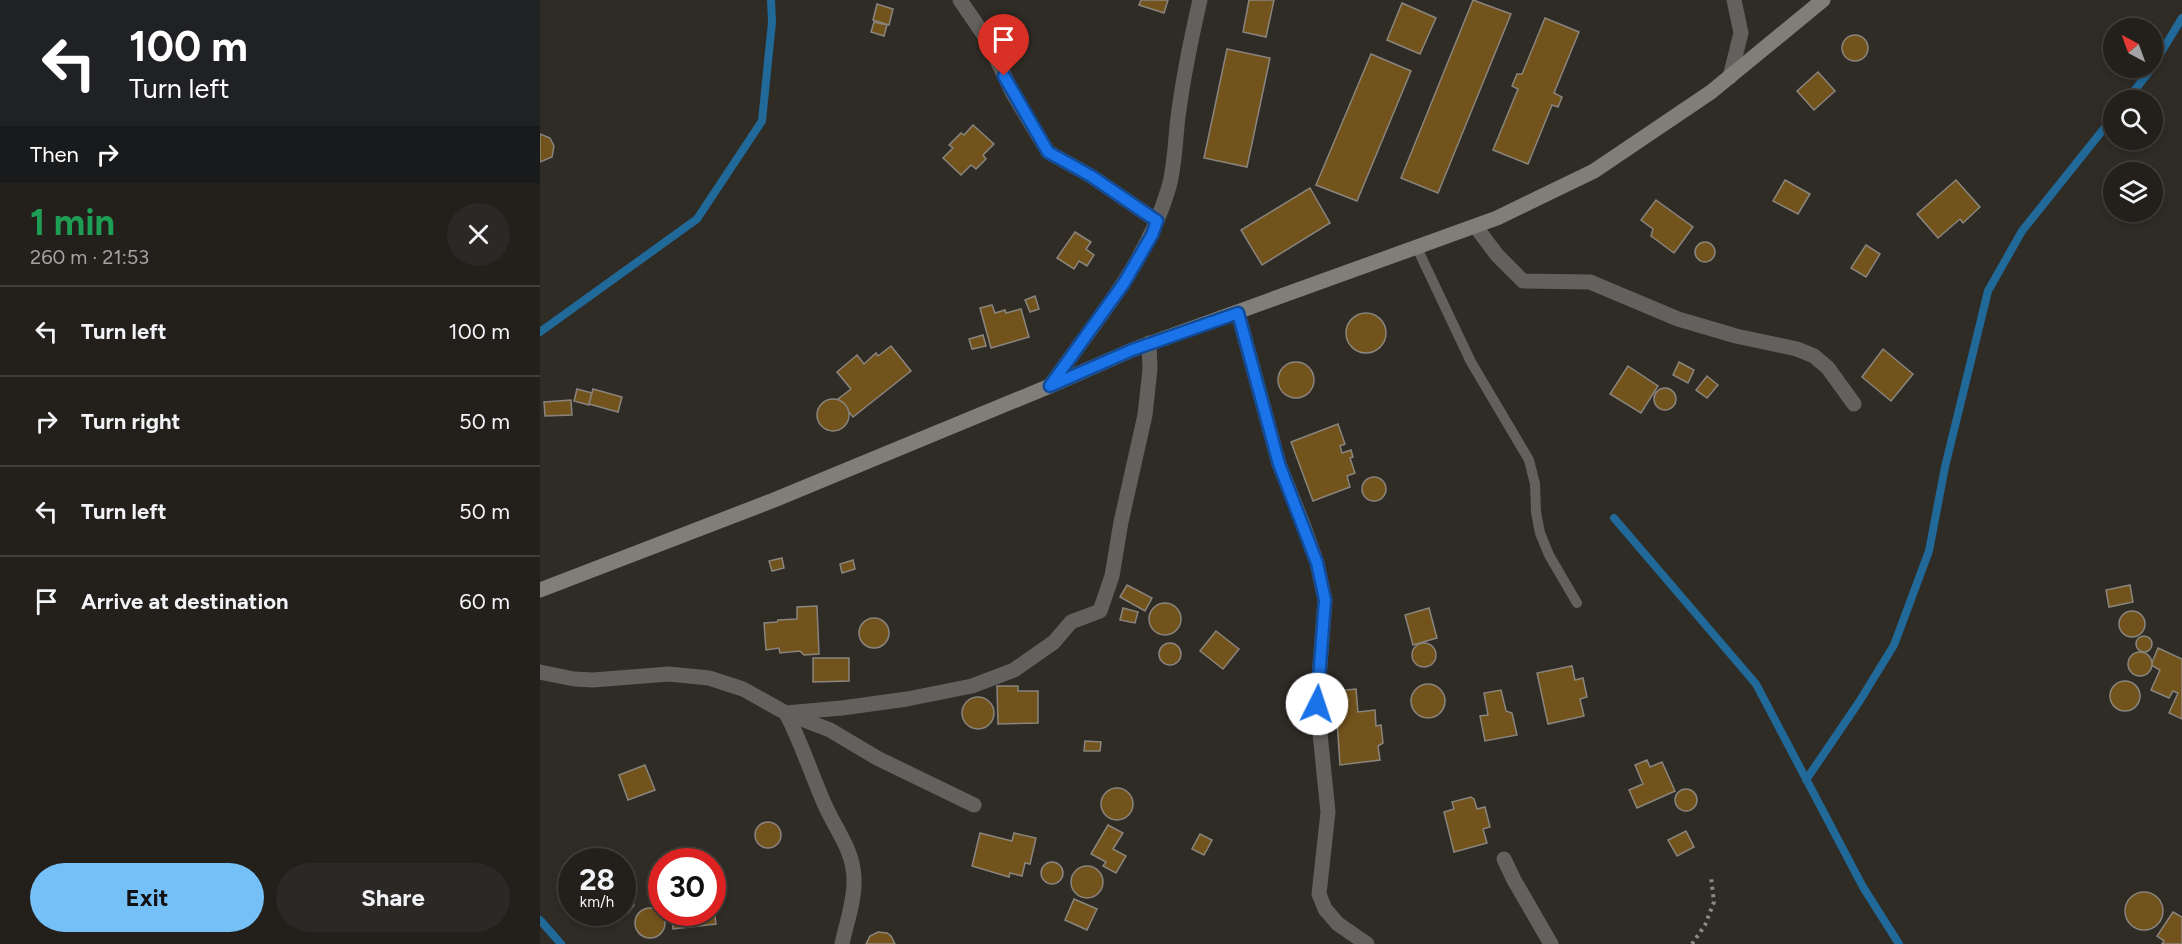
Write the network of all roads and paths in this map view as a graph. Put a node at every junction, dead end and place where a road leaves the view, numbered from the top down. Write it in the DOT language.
graph roads {
  1 [pos="960,0"];
  2 [pos="1200,0"];
  3 [pos="1734,0"];
  4 [pos="1824,0"];
  5 [pos="1730,77"];
  6 [pos="1157,221"];
  7 [pos="1476,227"];
  8 [pos="1417,248"];
  9 [pos="1238,313"];
  10 [pos="1149,344"];
  11 [pos="1050,386"];
  12 [pos="1854,404"];
  13 [pos="540,590"];
  14 [pos="1577,603"];
  15 [pos="540,672"];
  16 [pos="786,713"];
  17 [pos="974,806"];
  18 [pos="1504,859"];
  19 [pos="1711,877"];
  20 [pos="842,944"];
  21 [pos="1367,944"];
  22 [pos="1551,944"];
  23 [pos="1692,944"];
  1 -- 6 [label="street"];
  2 -- 6 [label="street"];
  3 -- 5 [label="street"];
  4 -- 5 [label="street"];
  5 -- 7 [label="street"];
  6 -- 11 [label="street"];
  7 -- 8 [label="street"];
  7 -- 12 [label="street"];
  8 -- 9 [label="street"];
  8 -- 14 [label="lane"];
  9 -- 10 [label="street"];
  9 -- 21 [label="street"];
  10 -- 11 [label="street"];
  10 -- 16 [label="street"];
  11 -- 13 [label="street"];
  15 -- 16 [label="street"];
  16 -- 17 [label="street"];
  16 -- 20 [label="street"];
  18 -- 22 [label="street"];
  19 -- 23 [label="path"];
}
